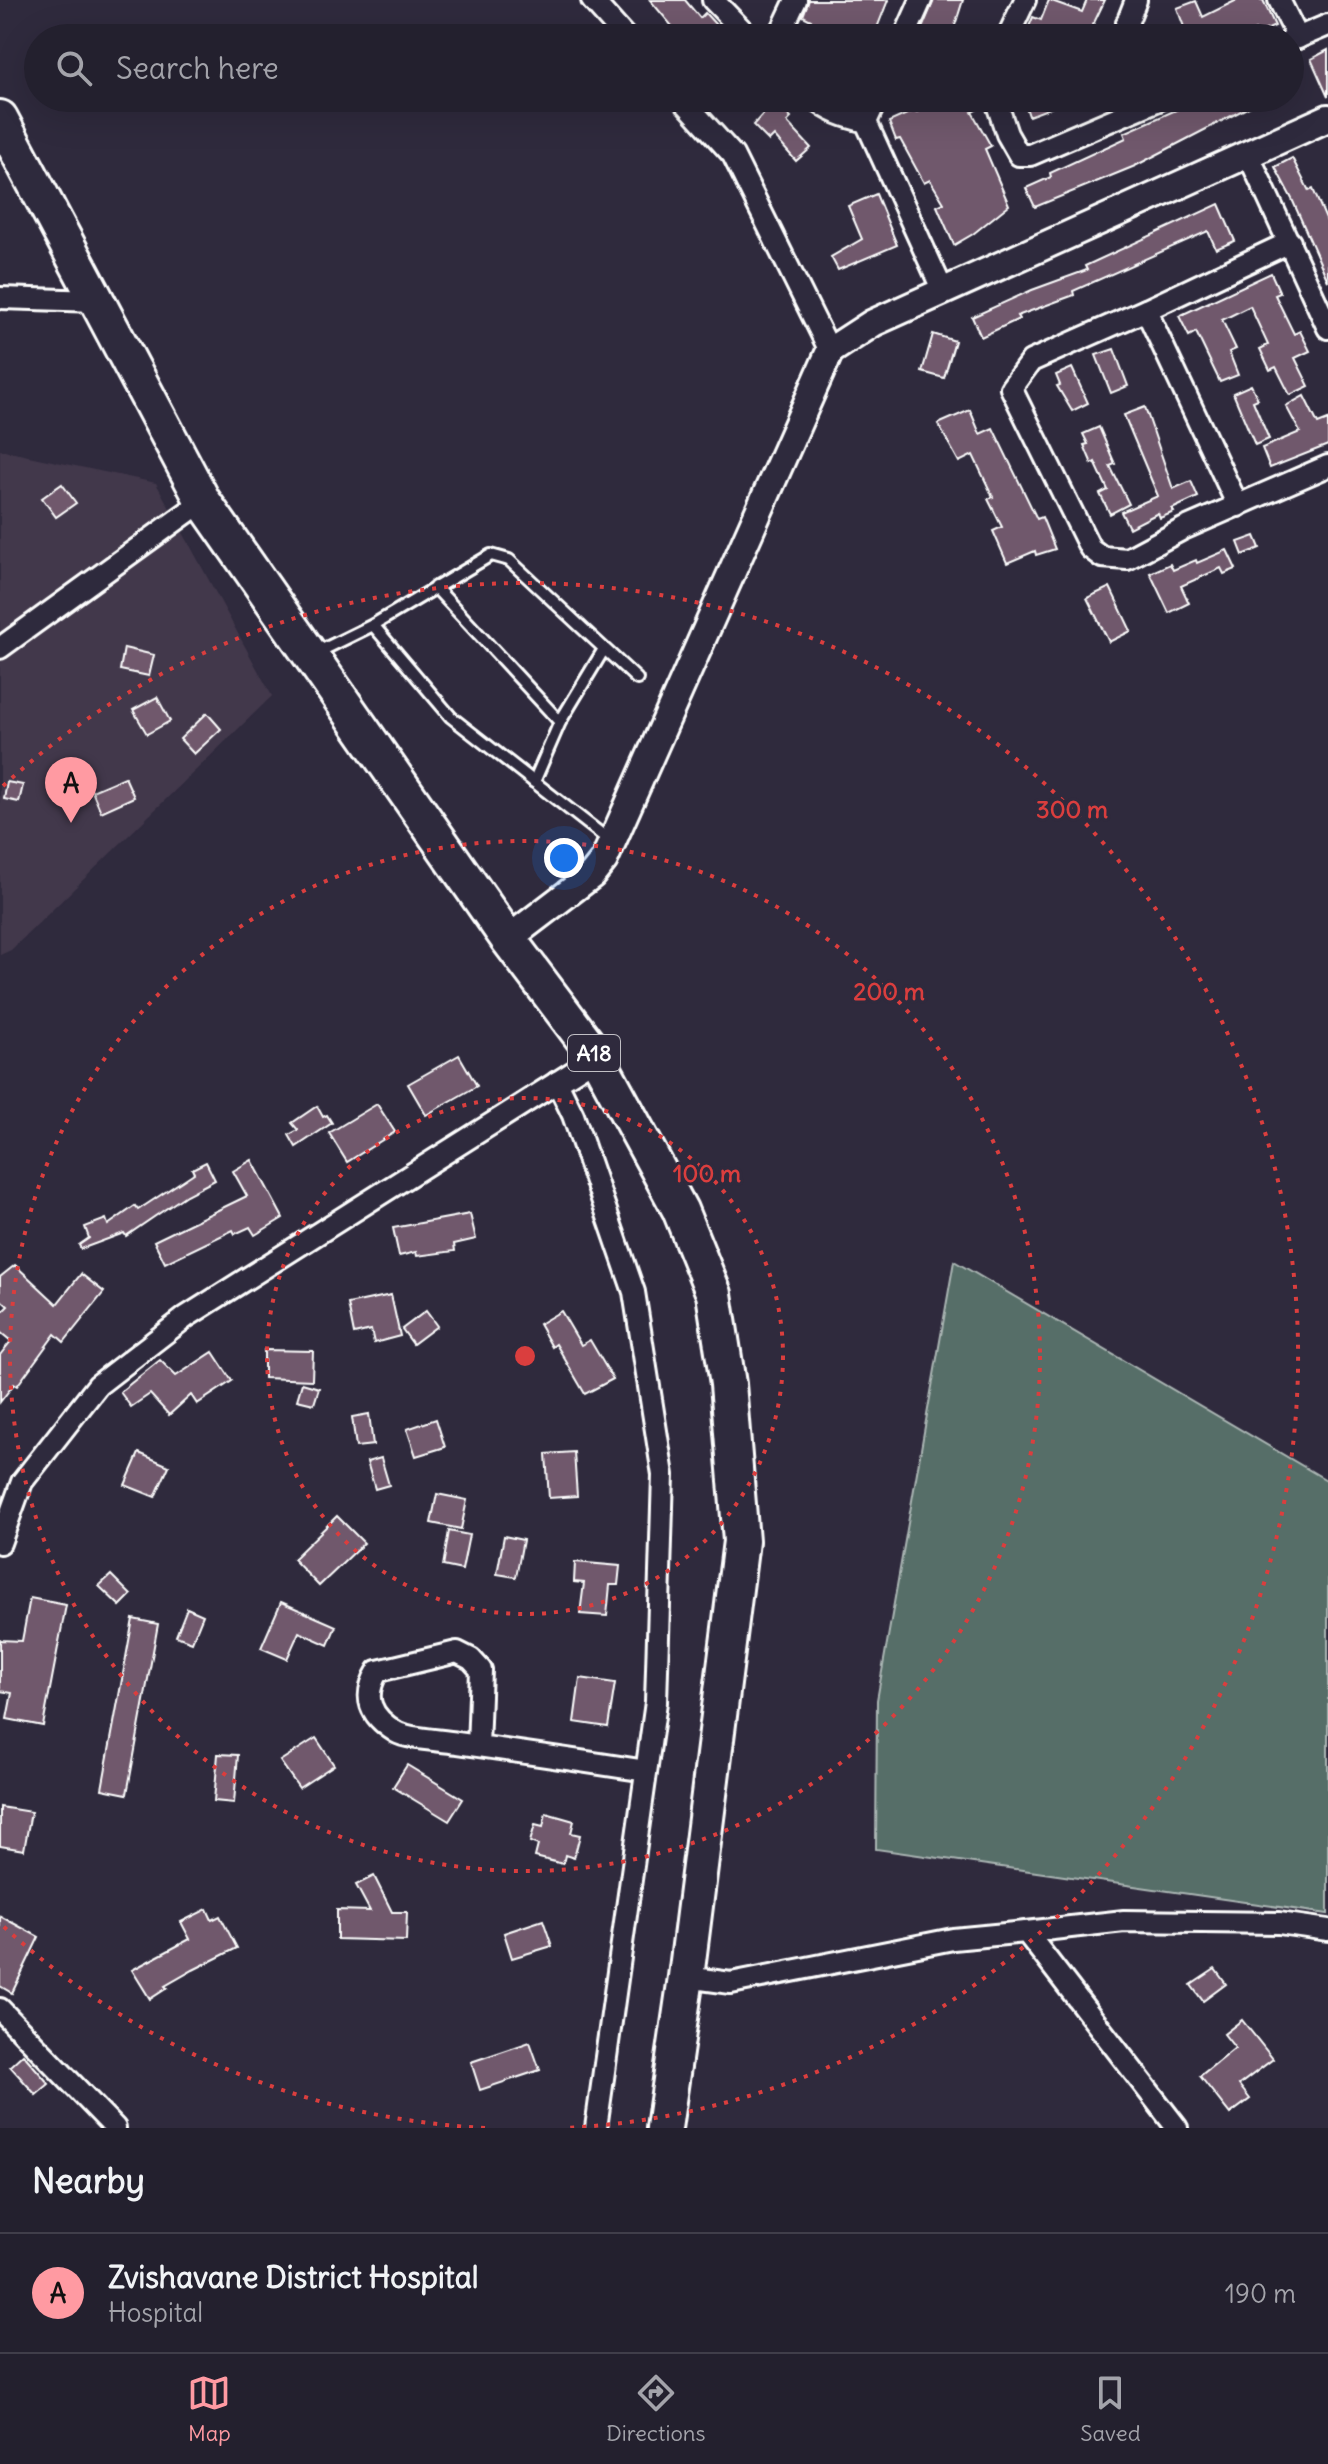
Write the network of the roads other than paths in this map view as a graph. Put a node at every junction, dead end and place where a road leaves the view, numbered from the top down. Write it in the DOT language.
graph roads {
  1 [pos="592,0"];
  2 [pos="713,0"];
  3 [pos="796,0"];
  4 [pos="921,0"];
  5 [pos="1025,0"];
  6 [pos="1136,0"];
  7 [pos="1279,0"];
  8 [pos="613,24"];
  9 [pos="736,24"];
  10 [pos="785,24"];
  11 [pos="910,24"];
  12 [pos="1014,24"];
  13 [pos="1127,24"];
  14 [pos="1288,24"];
  15 [pos="1328,25"];
  16 [pos="1304,36"];
  17 [pos="694,112"];
  18 [pos="835,112"];
  19 [pos="871,112"];
  20 [pos="1000,112"];
  21 [pos="1129,112"];
  22 [pos="0,118"];
  23 [pos="1328,118"];
  24 [pos="866,122"];
  25 [pos="1248,154"];
  26 [pos="1290,242"];
  27 [pos="943,291"];
  28 [pos="0,298"];
  29 [pos="97,301"];
  30 [pos="1146,310"];
  31 [pos="1328,328"];
  32 [pos="830,351"];
  33 [pos="1328,466"];
  34 [pos="203,501"];
  35 [pos="1238,506"];
  36 [pos="435,587"];
  37 [pos="373,625"];
  38 [pos="0,648"];
  39 [pos="604,649"];
  40 [pos="311,656"];
  41 [pos="637,679"];
  42 [pos="560,722"];
  43 [pos="534,782"];
  44 [pos="612,843"];
  45 [pos="508,939"];
  46 [pos="597,1057"];
  47 [pos="557,1082"];
  48 [pos="0,1543"];
  49 [pos="478,1746"];
  50 [pos="646,1771"];
  51 [pos="1328,1930"];
  52 [pos="1026,1932"];
  53 [pos="686,1977"];
  54 [pos="0,2009"];
  55 [pos="115,2128"];
  56 [pos="596,2128"];
  57 [pos="664,2128"];
  58 [pos="1177,2128"];
  1 -- 8 [label="street"];
  2 -- 9 [label="street"];
  3 -- 10 [label="street"];
  4 -- 11 [label="street"];
  5 -- 12 [label="street"];
  6 -- 13 [label="street"];
  7 -- 14 [label="street"];
  15 -- 16 [label="street"];
  17 -- 32 [label="street"];
  18 -- 24 [label="street"];
  19 -- 24 [label="street"];
  20 -- 21 [label="street"];
  22 -- 29 [label="highway, A18"];
  23 -- 25 [label="street"];
  24 -- 27 [label="street"];
  25 -- 26 [label="street"];
  25 -- 27 [label="street"];
  26 -- 30 [label="street"];
  26 -- 31 [label="street"];
  27 -- 32 [label="street"];
  28 -- 29 [label="street"];
  29 -- 34 [label="highway, A18"];
  30 -- 35 [label="street"];
  30 -- 35 [label="street"];
  32 -- 44 [label="street"];
  33 -- 35 [label="street"];
  34 -- 38 [label="street"];
  34 -- 40 [label="highway, A18"];
  36 -- 37 [label="lane"];
  36 -- 39 [label="lane"];
  36 -- 42 [label="lane"];
  37 -- 40 [label="lane"];
  37 -- 43 [label="lane"];
  39 -- 41 [label="lane"];
  39 -- 42 [label="lane"];
  40 -- 45 [label="highway, A18"];
  42 -- 43 [label="lane"];
  43 -- 44 [label="lane"];
  44 -- 45 [label="street"];
  45 -- 46 [label="highway, A18"];
  46 -- 47 [label="street"];
  46 -- 53 [label="highway, A18"];
  47 -- 48 [label="street"];
  47 -- 50 [label="street"];
  49 -- 49 [label="street"];
  49 -- 50 [label="street"];
  50 -- 56 [label="street"];
  51 -- 52 [label="street"];
  52 -- 53 [label="street"];
  52 -- 58 [label="street"];
  53 -- 57 [label="highway, A18"];
  54 -- 55 [label="street"];
}
